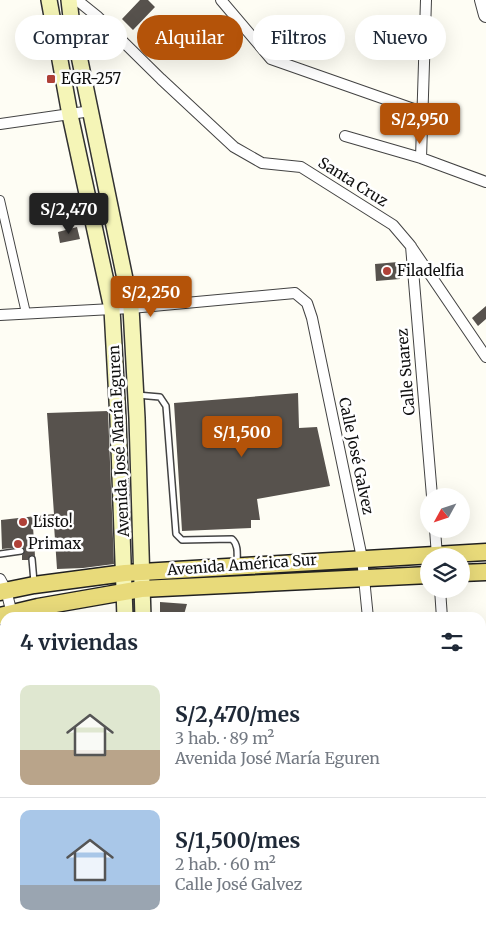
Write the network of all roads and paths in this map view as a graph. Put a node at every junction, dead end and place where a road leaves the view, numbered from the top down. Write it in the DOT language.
graph roads {
  1 [pos="49,0"];
  2 [pos="69,0"];
  3 [pos="77,0"];
  4 [pos="221,0"];
  5 [pos="426,0"];
  6 [pos="482,0"];
  7 [pos="486,16"];
  8 [pos="91,111"];
  9 [pos="422,112"];
  10 [pos="70,115"];
  11 [pos="0,124"];
  12 [pos="345,136"];
  13 [pos="420,158"];
  14 [pos="486,182"];
  15 [pos="0,200"];
  16 [pos="410,245"];
  17 [pos="131,308"];
  18 [pos="112,309"];
  19 [pos="26,313"];
  20 [pos="0,315"];
  21 [pos="486,357"];
  22 [pos="136,395"];
  23 [pos="137,418"];
  24 [pos="118,419"];
  25 [pos="431,488"];
  26 [pos="21,551"];
  27 [pos="486,552"];
  28 [pos="470,553"];
  29 [pos="0,554"];
  30 [pos="420,556"];
  31 [pos="362,558"];
  32 [pos="32,559"];
  33 [pos="231,566"];
  34 [pos="141,572"];
  35 [pos="486,572"];
  36 [pos="124,573"];
  37 [pos="470,573"];
  38 [pos="420,576"];
  39 [pos="365,579"];
  40 [pos="34,584"];
  41 [pos="226,585"];
  42 [pos="2,587"];
  43 [pos="141,589"];
  44 [pos="125,592"];
  45 [pos="441,598"];
  46 [pos="6,612"];
  47 [pos="18,612"];
  48 [pos="126,612"];
  49 [pos="143,612"];
  50 [pos="368,612"];
  51 [pos="442,612"];
  1 -- 10 [label="main road, Avenida José María Eguren"];
  2 -- 8 [label="main road, Avenida José María Eguren"];
  3 -- 16 [label="street, Santa Cruz"];
  4 -- 9 [label="street"];
  5 -- 9 [label="street"];
  6 -- 7 [label="street"];
  8 -- 10 [label="street"];
  8 -- 17 [label="main road, Avenida José María Eguren"];
  9 -- 13 [label="street"];
  10 -- 11 [label="street"];
  10 -- 18 [label="main road, Avenida José María Eguren"];
  12 -- 13 [label="street"];
  13 -- 14 [label="street"];
  15 -- 19 [label="street"];
  16 -- 21 [label="street, Santa Cruz"];
  16 -- 25 [label="street, Calle Suarez"];
  17 -- 18 [label="street"];
  17 -- 22 [label="main road, Avenida José María Eguren"];
  17 -- 31 [label="street, Calle José Galvez"];
  18 -- 19 [label="street"];
  18 -- 24 [label="main road, Avenida José María Eguren"];
  19 -- 20 [label="street"];
  22 -- 23 [label="main road, Avenida José María Eguren"];
  22 -- 33 [label="lane"];
  23 -- 24 [label="main road"];
  23 -- 34 [label="main road, Avenida José María Eguren"];
  24 -- 36 [label="main road, Avenida José María Eguren"];
  26 -- 29 [label="lane"];
  27 -- 28 [label="main road, Avenida América Sur"];
  30 -- 31 [label="main road, Avenida América Sur"];
  31 -- 33 [label="main road, Avenida América Sur"];
  31 -- 39 [label="street, Calle José Galvez"];
  32 -- 40 [label="lane"];
  33 -- 34 [label="main road, Avenida América Sur"];
  33 -- 41 [label="main road"];
  34 -- 36 [label="main road, Avenida América Sur"];
  34 -- 43 [label="main road, Avenida José María Eguren"];
  35 -- 37 [label="main road"];
  36 -- 40 [label="main road, Avenida América Sur"];
  36 -- 44 [label="main road, Avenida José María Eguren"];
  38 -- 39 [label="main road, Avenida América Sur"];
  39 -- 41 [label="main road, Avenida América Sur"];
  39 -- 50 [label="street, Calle José Galvez"];
  40 -- 42 [label="main road, Avenida América Sur"];
  41 -- 43 [label="main road, Avenida América Sur"];
  42 -- 46 [label="street"];
  43 -- 44 [label="main road, Avenida América Sur"];
  43 -- 49 [label="main road, Avenida José María Eguren"];
  44 -- 47 [label="main road, Avenida América Sur"];
  44 -- 48 [label="main road, Avenida José María Eguren"];
  45 -- 51 [label="street"];
}
